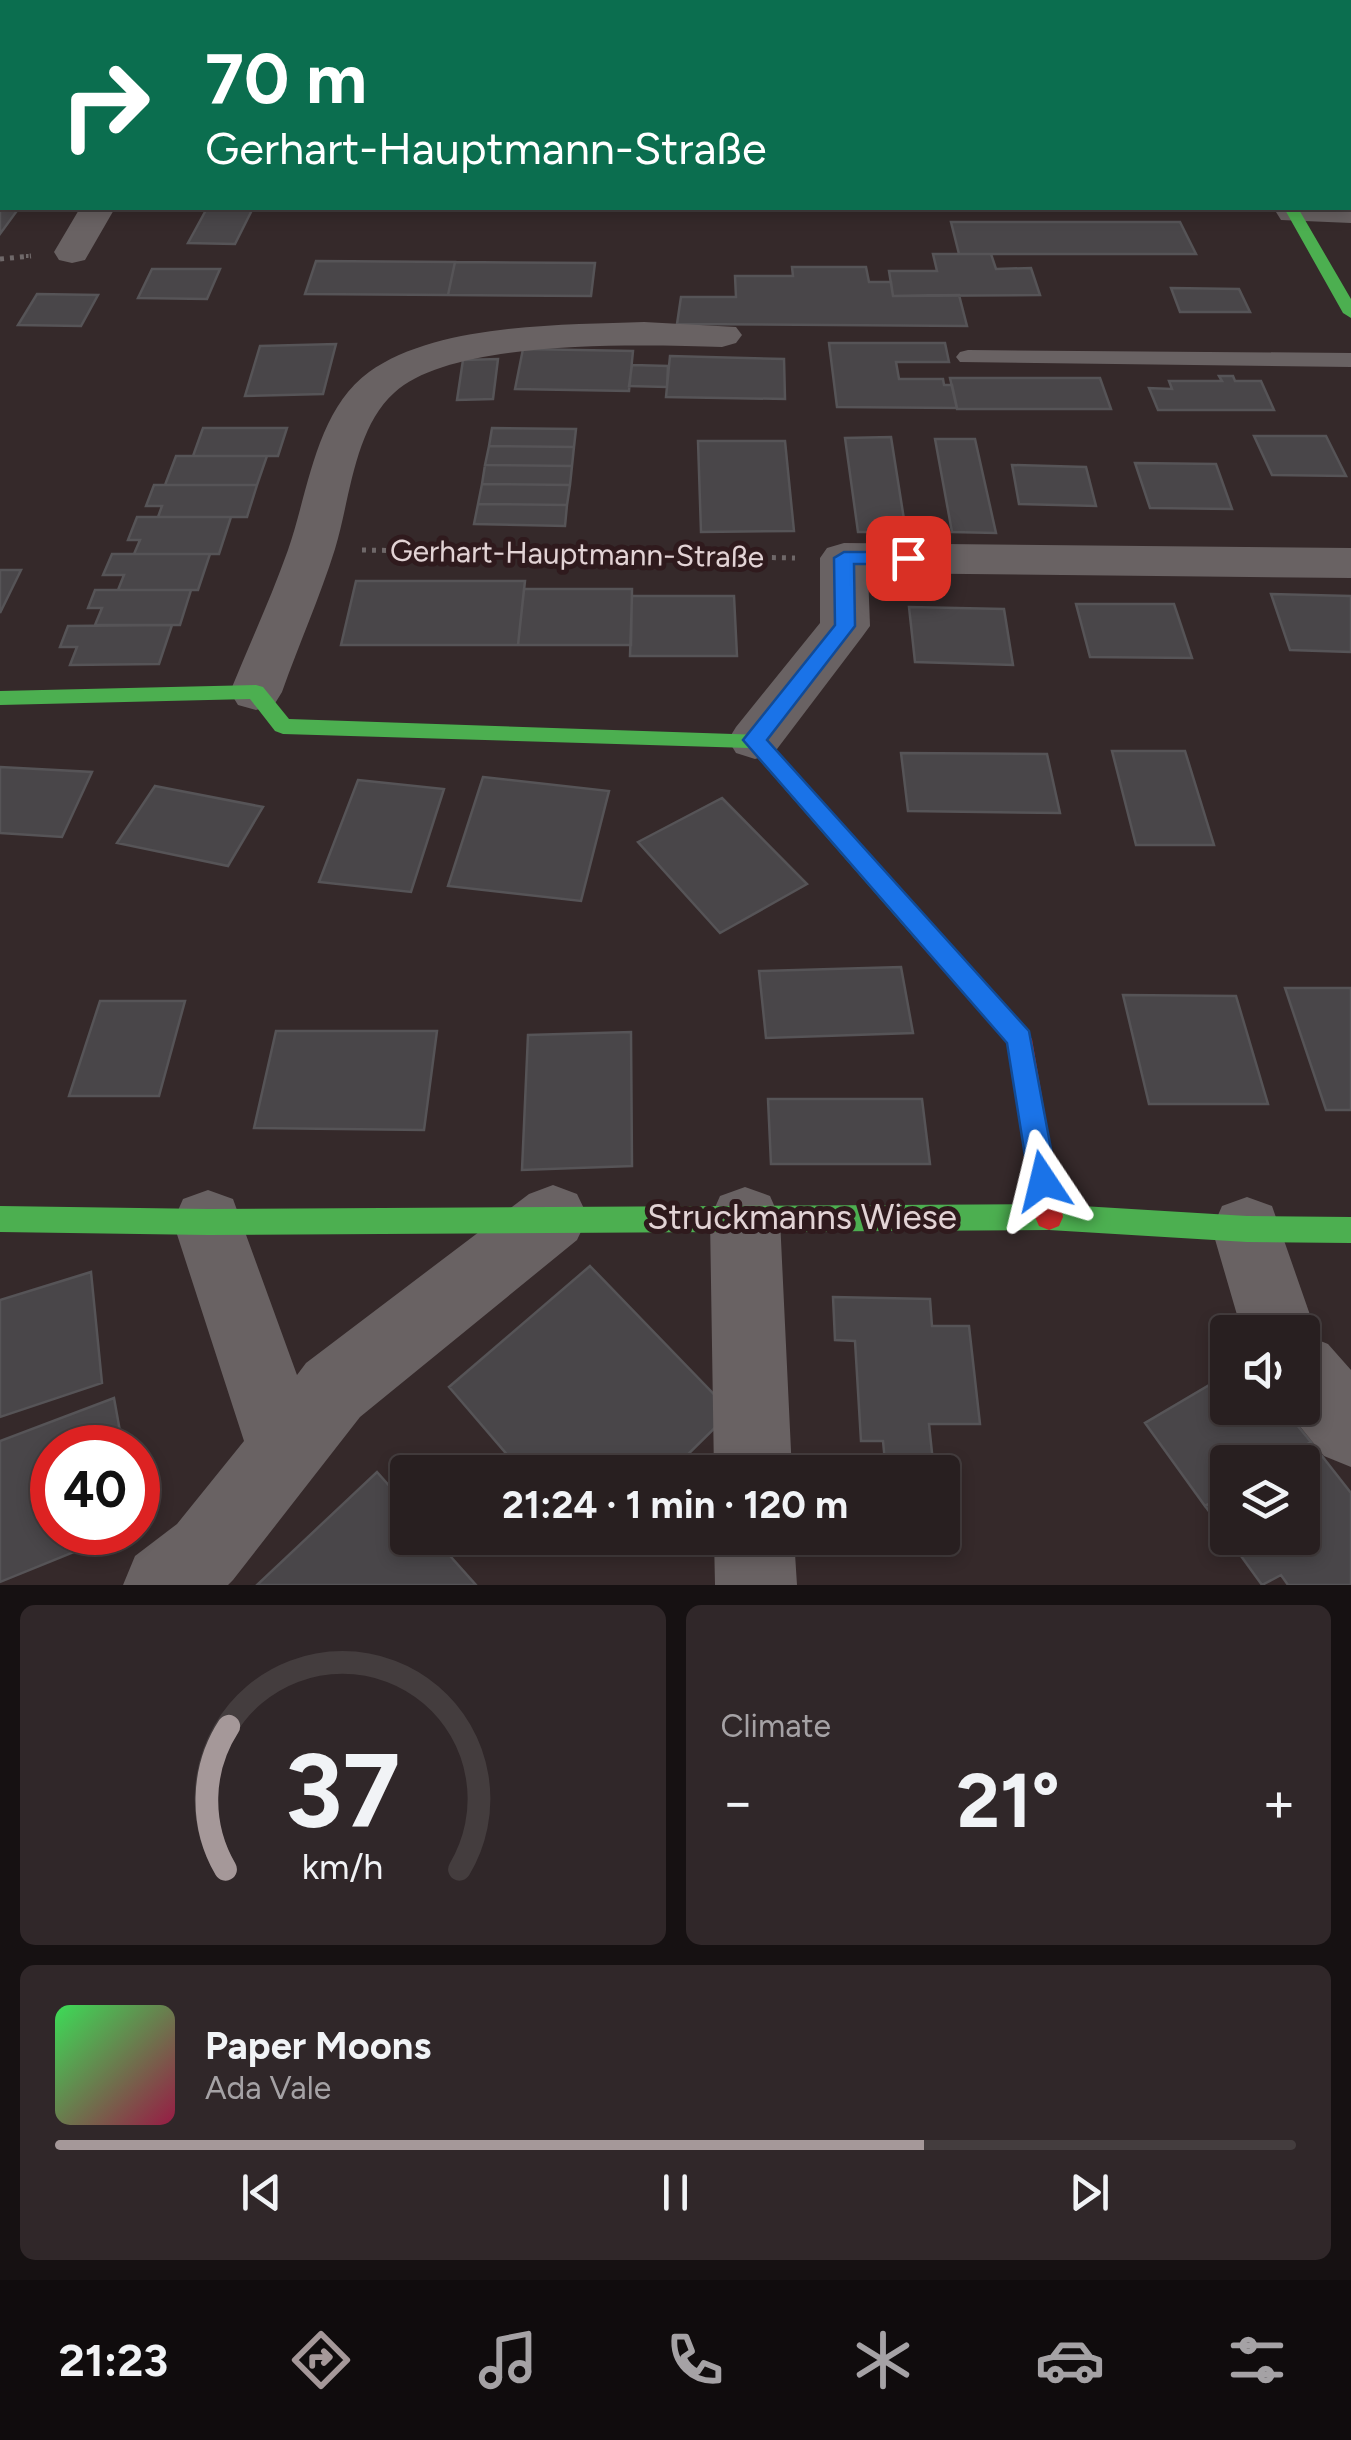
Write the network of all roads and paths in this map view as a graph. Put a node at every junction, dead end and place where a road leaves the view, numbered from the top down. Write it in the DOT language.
graph roads {
  1 [pos="96,210"];
  2 [pos="1292,210"];
  3 [pos="1351,212"];
  4 [pos="72,252"];
  5 [pos="1351,313"];
  6 [pos="722,335"];
  7 [pos="968,357"];
  8 [pos="1351,360"];
  9 [pos="311,549"];
  10 [pos="844,558"];
  11 [pos="1351,563"];
  12 [pos="256,692"];
  13 [pos="0,698"];
  14 [pos="754,740"];
  15 [pos="554,1217"];
  16 [pos="1049,1217"];
  17 [pos="0,1219"];
  18 [pos="745,1219"];
  19 [pos="208,1222"];
  20 [pos="1246,1230"];
  21 [pos="1351,1230"];
  22 [pos="1274,1315"];
  23 [pos="1320,1392"];
  24 [pos="1351,1429"];
  25 [pos="284,1449"];
  26 [pos="752,1455"];
  27 [pos="755,1555"];
  28 [pos="164,1585"];
  29 [pos="756,1585"];
  1 -- 4 [label="street"];
  2 -- 3 [label="street"];
  2 -- 5 [label="street"];
  6 -- 9 [label="street"];
  7 -- 8 [label="lane"];
  9 -- 10 [label="path, Gerhart-Hauptmann-Straße"];
  9 -- 12 [label="street"];
  10 -- 11 [label="street"];
  10 -- 14 [label="street"];
  12 -- 13 [label="street"];
  12 -- 14 [label="street"];
  14 -- 16 [label="street"];
  15 -- 18 [label="street, Struckmanns Wiese"];
  15 -- 19 [label="street, Struckmanns Wiese"];
  15 -- 25 [label="street"];
  16 -- 18 [label="street, Struckmanns Wiese"];
  16 -- 20 [label="street, Struckmanns Wiese"];
  17 -- 19 [label="street, Struckmanns Wiese"];
  18 -- 26 [label="street"];
  19 -- 25 [label="street"];
  20 -- 21 [label="street, Struckmanns Wiese"];
  20 -- 22 [label="street"];
  23 -- 24 [label="street"];
  25 -- 28 [label="street"];
  27 -- 29 [label="street"];
}
